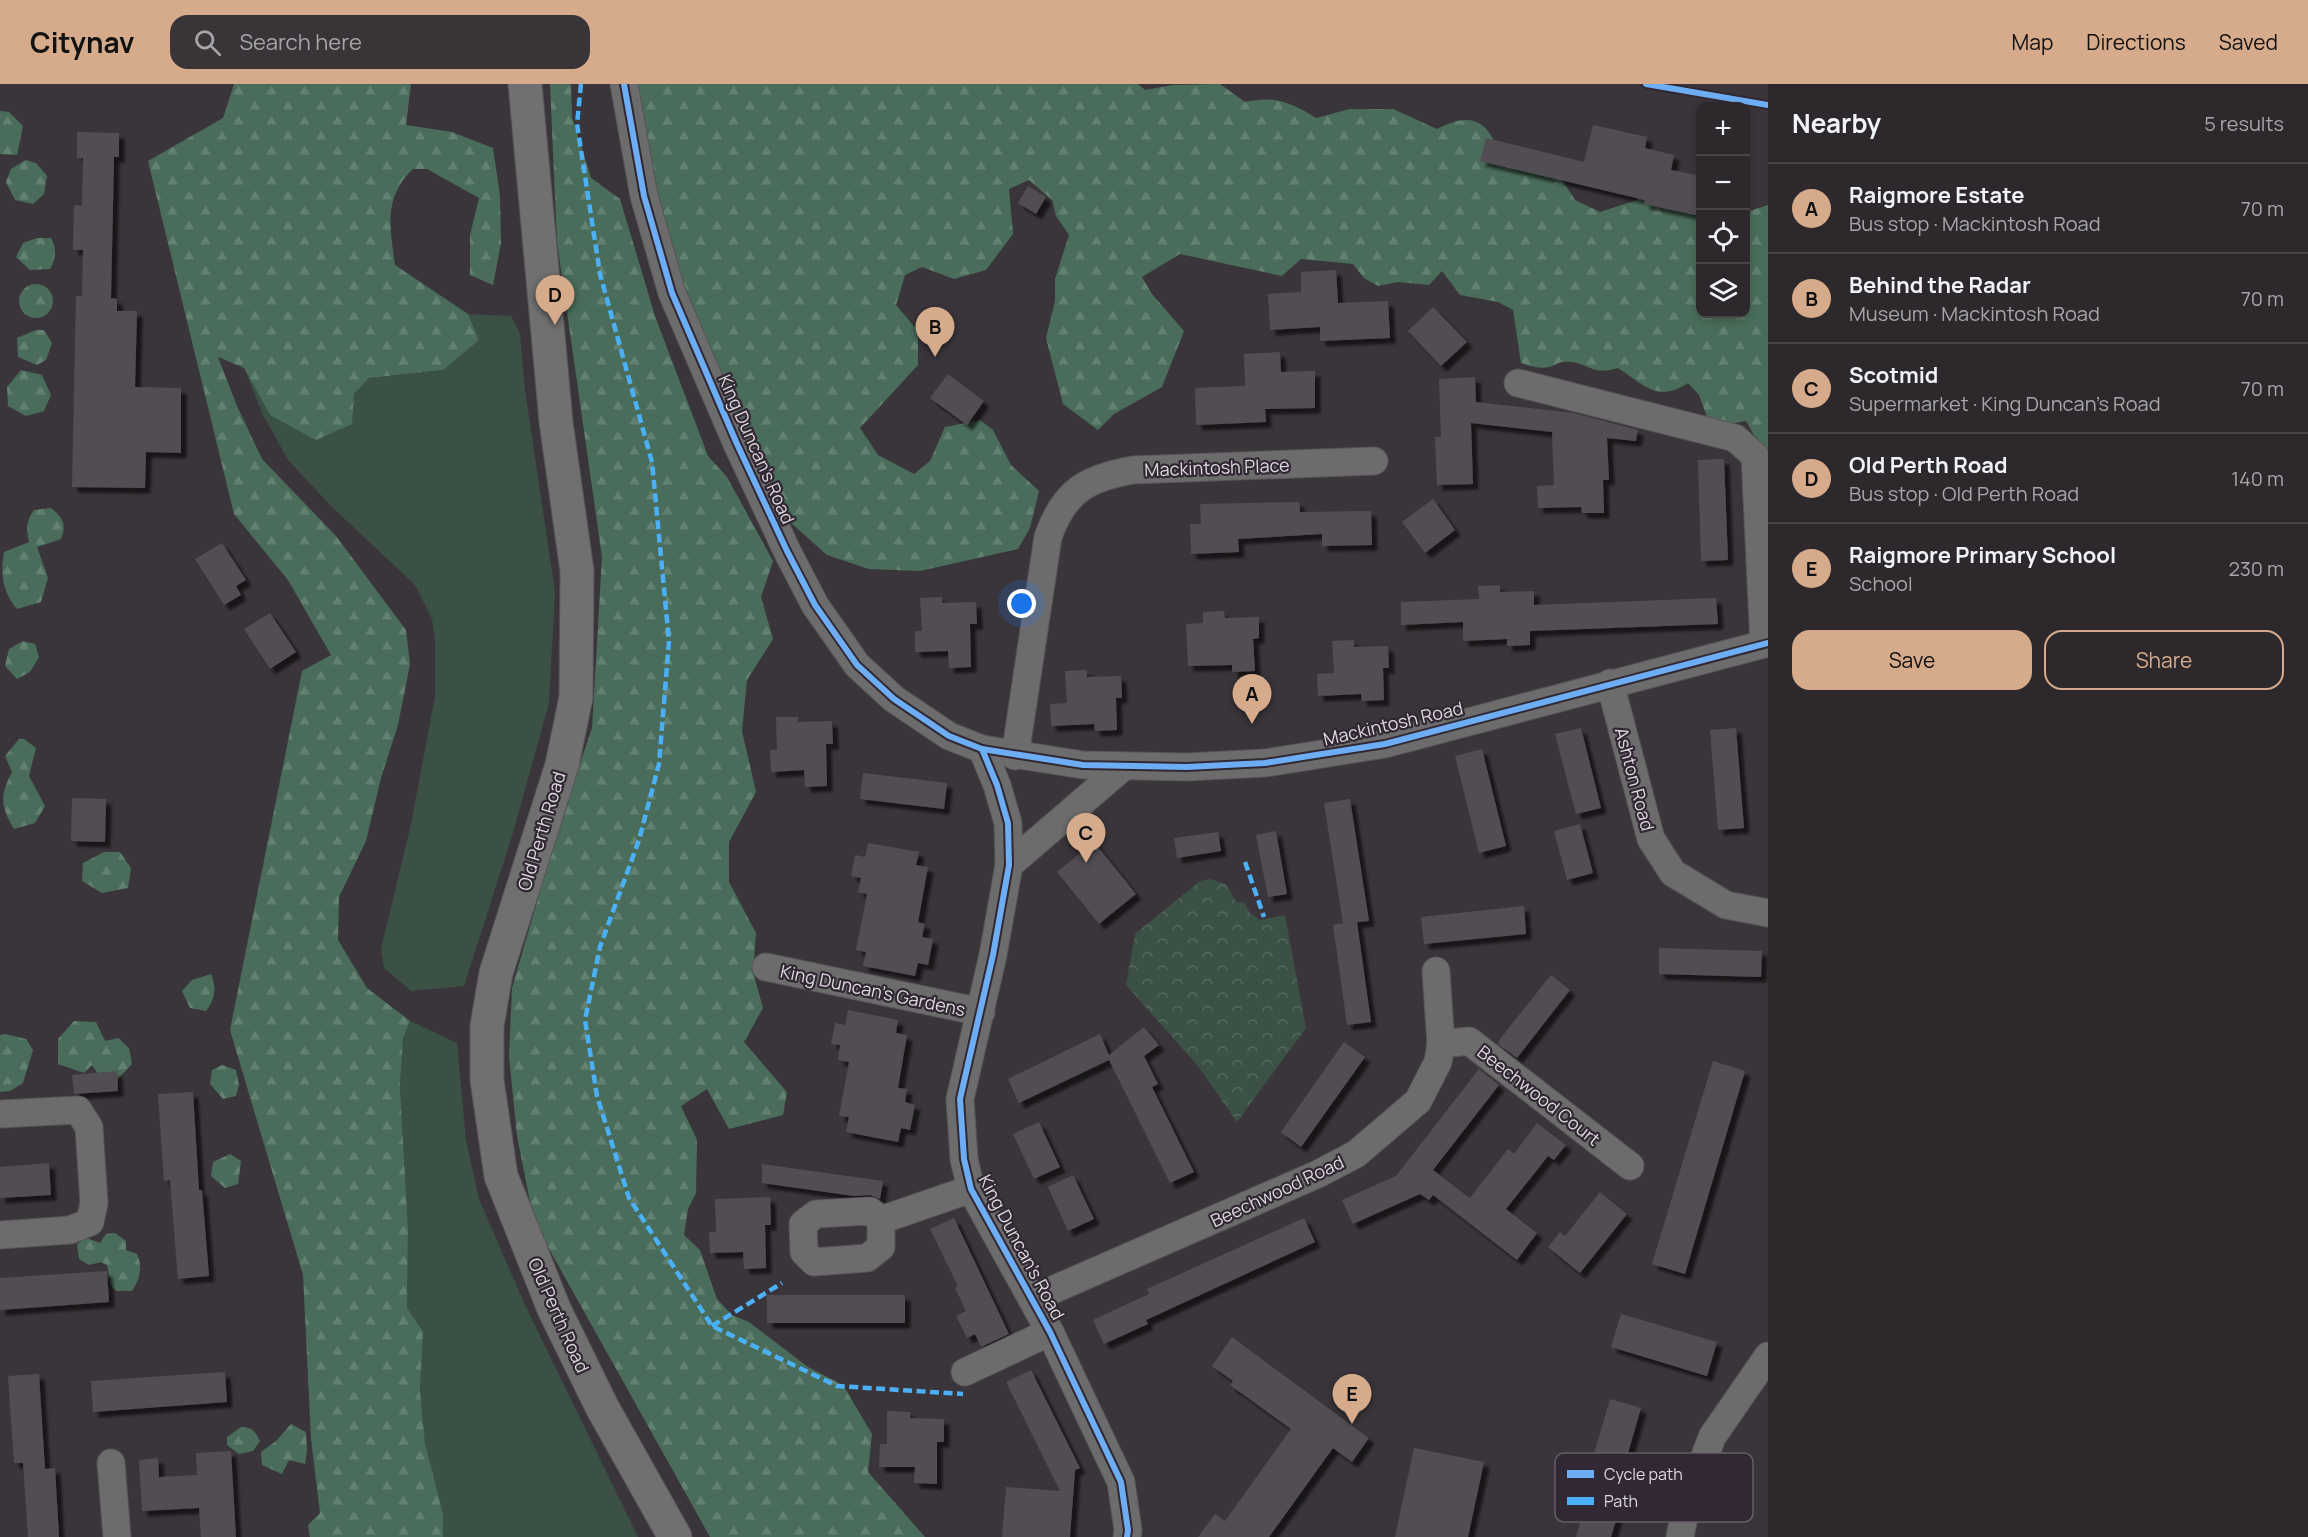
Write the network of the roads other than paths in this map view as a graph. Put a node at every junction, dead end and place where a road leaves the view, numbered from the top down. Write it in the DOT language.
graph roads {
  1 [pos="525,84"];
  2 [pos="624,84"];
  3 [pos="1518,383"];
  4 [pos="1374,460"];
  5 [pos="1766,644"];
  6 [pos="1610,683"];
  7 [pos="982,749"];
  8 [pos="1015,756"];
  9 [pos="1123,767"];
  10 [pos="1009,865"];
  11 [pos="1768,913"];
  12 [pos="766,967"];
  13 [pos="1436,971"];
  14 [pos="981,1012"];
  15 [pos="1442,1044"];
  16 [pos="0,1114"];
  17 [pos="1630,1166"];
  18 [pos="971,1189"];
  19 [pos="881,1220"];
  20 [pos="0,1235"];
  21 [pos="1032,1299"];
  22 [pos="1050,1332"];
  23 [pos="1768,1356"];
  24 [pos="965,1372"];
  25 [pos="1706,1453"];
  26 [pos="111,1463"];
  27 [pos="1683,1522"];
  28 [pos="117,1537"];
  29 [pos="675,1537"];
  30 [pos="1127,1537"];
  31 [pos="1680,1537"];
  1 -- 29 [label="main road, Old Perth Road"];
  2 -- 7 [label="street, King Duncan's Road"];
  3 -- 5 [label="street, Mackintosh Road"];
  4 -- 8 [label="street, Mackintosh Place"];
  5 -- 6 [label="street, Mackintosh Road"];
  6 -- 9 [label="street, Mackintosh Road"];
  6 -- 11 [label="street, Ashton Road"];
  7 -- 8 [label="street, King Duncan's Road"];
  7 -- 10 [label="street, King Duncan's Road"];
  8 -- 9 [label="street, Mackintosh Road"];
  9 -- 10 [label="street"];
  10 -- 14 [label="street, King Duncan's Road"];
  12 -- 14 [label="street, King Duncan's Gardens"];
  13 -- 15 [label="street, Beechwood Road"];
  14 -- 18 [label="street, King Duncan's Road"];
  15 -- 17 [label="street, Beechwood Court"];
  15 -- 21 [label="street, Beechwood Road"];
  16 -- 20 [label="street"];
  18 -- 19 [label="street, King Duncan's Road"];
  18 -- 21 [label="street, King Duncan's Road"];
  21 -- 22 [label="street, King Duncan's Road"];
  22 -- 24 [label="street, King Duncan's Road"];
  22 -- 30 [label="street, King Duncan's Road"];
  23 -- 25 [label="street"];
  26 -- 28 [label="street"];
  27 -- 31 [label="street"];
}
